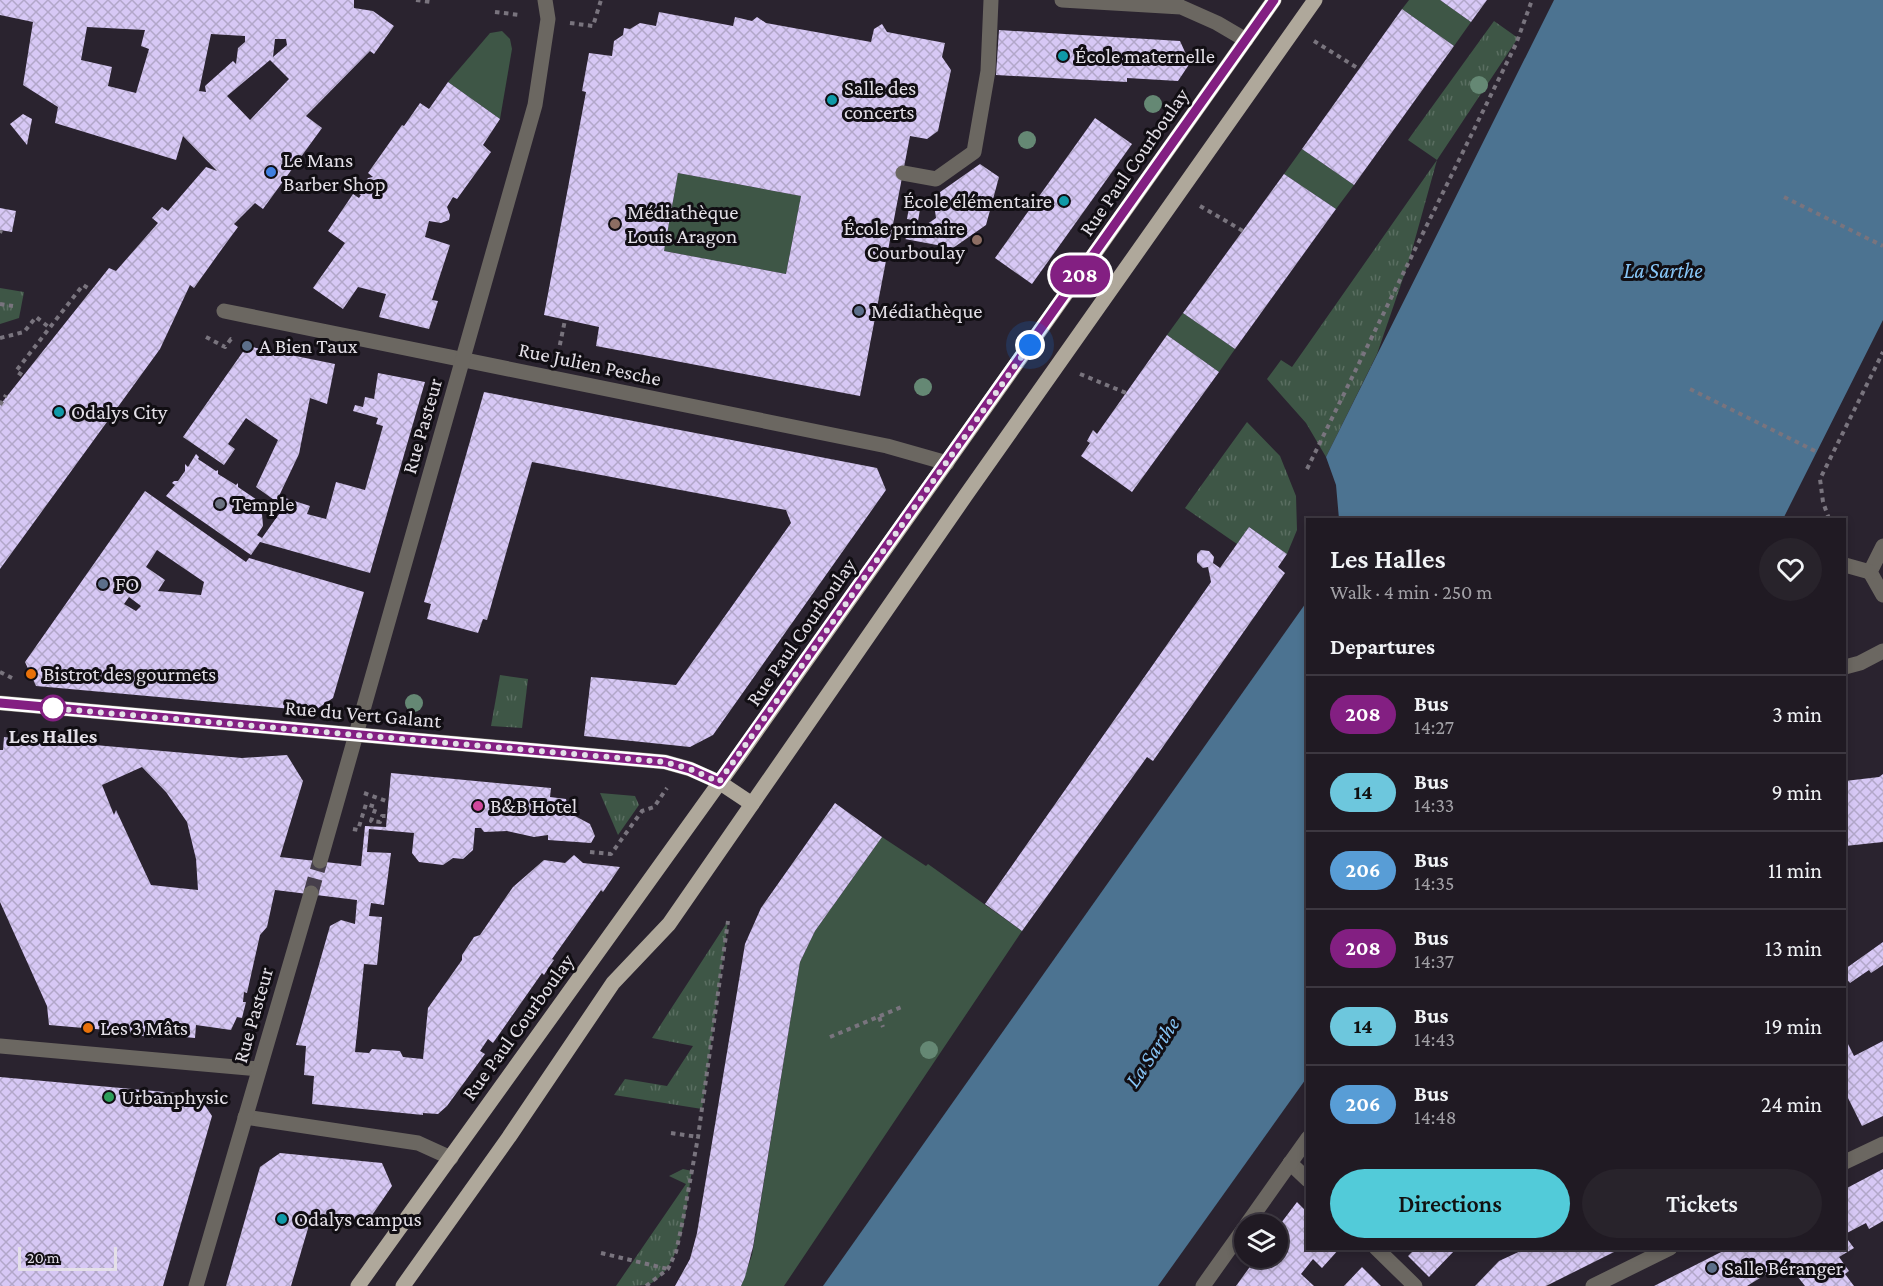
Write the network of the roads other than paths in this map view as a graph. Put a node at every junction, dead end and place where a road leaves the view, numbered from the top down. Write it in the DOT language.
graph roads {
  1 [pos="545,0"];
  2 [pos="991,0"];
  3 [pos="1062,0"];
  4 [pos="1274,0"];
  5 [pos="1315,0"];
  6 [pos="1246,40"];
  7 [pos="903,173"];
  8 [pos="224,311"];
  9 [pos="463,359"];
  10 [pos="947,463"];
  11 [pos="1883,546"];
  12 [pos="1846,565"];
  13 [pos="1870,572"];
  14 [pos="1883,595"];
  15 [pos="1883,651"];
  16 [pos="1846,667"];
  17 [pos="0,703"];
  18 [pos="356,735"];
  19 [pos="719,782"];
  20 [pos="752,804"];
  21 [pos="320,861"];
  22 [pos="310,893"];
  23 [pos="0,1046"];
  24 [pos="259,1069"];
  25 [pos="244,1117"];
  26 [pos="1306,1141"];
  27 [pos="1883,1144"];
  28 [pos="451,1158"];
  29 [pos="1846,1162"];
  30 [pos="1290,1163"];
  31 [pos="1306,1178"];
  32 [pos="1254,1214"];
  33 [pos="1234,1243"];
  34 [pos="1378,1250"];
  35 [pos="1666,1250"];
  36 [pos="196,1286"];
  37 [pos="358,1286"];
  38 [pos="403,1286"];
  39 [pos="1203,1286"];
  40 [pos="1415,1286"];
  41 [pos="1593,1286"];
  1 -- 9 [label="street, Rue Pasteur"];
  2 -- 7 [label="street"];
  3 -- 6 [label="street"];
  4 -- 6 [label="main road, Rue Paul Courboulay"];
  5 -- 20 [label="main road"];
  6 -- 10 [label="main road, Rue Paul Courboulay"];
  8 -- 9 [label="street, Rue Julien Pesche"];
  9 -- 10 [label="street, Rue Julien Pesche"];
  9 -- 18 [label="street, Rue Pasteur"];
  10 -- 19 [label="main road, Rue Paul Courboulay"];
  11 -- 13 [label="street"];
  12 -- 13 [label="street"];
  13 -- 14 [label="street"];
  15 -- 16 [label="street"];
  17 -- 18 [label="street, Rue du Vert Galant"];
  18 -- 19 [label="street, Rue du Vert Galant"];
  18 -- 21 [label="street, Rue Pasteur"];
  19 -- 20 [label="main road"];
  19 -- 28 [label="main road, Rue Paul Courboulay"];
  20 -- 38 [label="main road"];
  22 -- 24 [label="street, Rue Pasteur"];
  23 -- 24 [label="street"];
  24 -- 25 [label="street, Rue Pasteur"];
  25 -- 28 [label="street"];
  25 -- 36 [label="street, Rue Pasteur"];
  26 -- 30 [label="street"];
  27 -- 29 [label="street"];
  28 -- 37 [label="main road, Rue Paul Courboulay"];
  30 -- 31 [label="street"];
  30 -- 32 [label="street"];
  33 -- 39 [label="street"];
  34 -- 40 [label="street"];
  35 -- 41 [label="street"];
}
